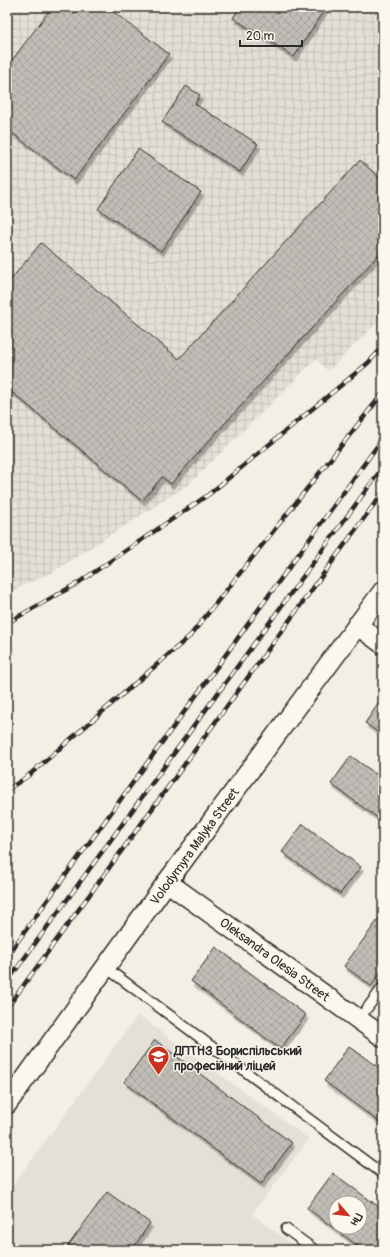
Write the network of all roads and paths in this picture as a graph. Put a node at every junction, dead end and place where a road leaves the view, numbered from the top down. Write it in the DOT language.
graph roads {
  1 [pos="383,591"];
  2 [pos="357,625"];
  3 [pos="383,644"];
  4 [pos="167,882"];
  5 [pos="105,967"];
  6 [pos="383,987"];
  7 [pos="359,1019"];
  8 [pos="383,1037"];
  9 [pos="7,1104"];
  10 [pos="383,1174"];
  11 [pos="286,1228"];
  12 [pos="315,1250"];
  1 -- 2 [label="street, Volodymyra Malyka Street"];
  2 -- 3 [label="street"];
  2 -- 4 [label="street, Volodymyra Malyka Street"];
  4 -- 5 [label="street, Volodymyra Malyka Street"];
  4 -- 7 [label="street, Oleksandra Olesia Street"];
  5 -- 9 [label="street, Volodymyra Malyka Street"];
  5 -- 10 [label="lane"];
  6 -- 7 [label="lane"];
  7 -- 8 [label="street, Oleksandra Olesia Street"];
  11 -- 12 [label="lane"];
}
